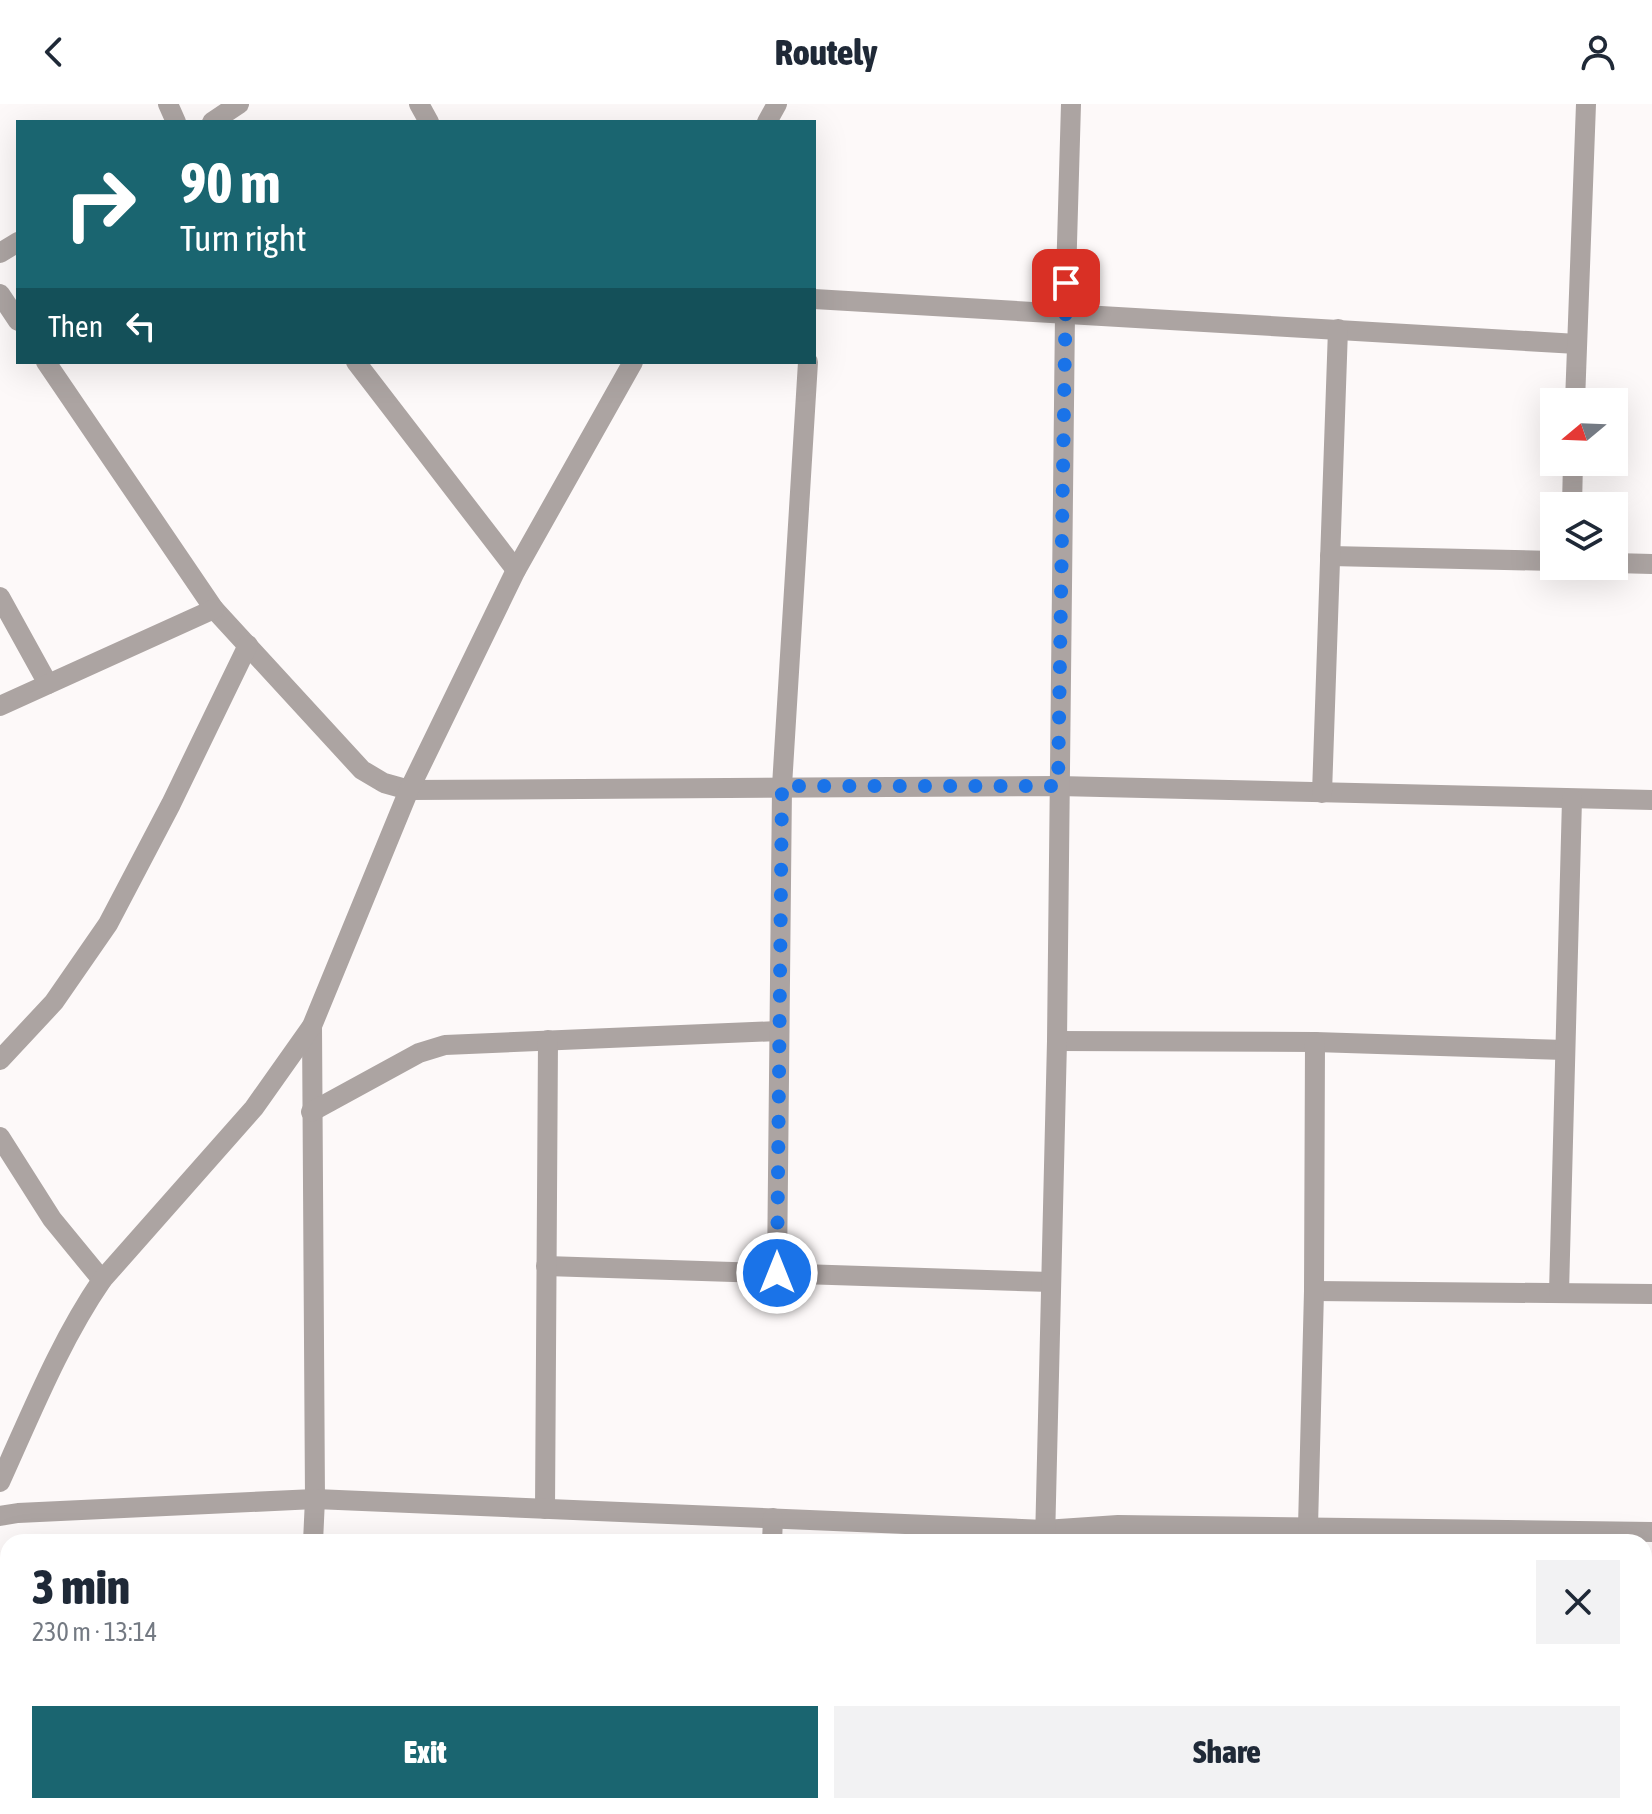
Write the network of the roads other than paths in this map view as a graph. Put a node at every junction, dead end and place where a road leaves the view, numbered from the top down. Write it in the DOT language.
graph roads {
  1 [pos="239,104"];
  2 [pos="1071,104"];
  3 [pos="1586,104"];
  4 [pos="215,120"];
  5 [pos="0,294"];
  6 [pos="816,299"];
  7 [pos="1065,313"];
  8 [pos="16,318"];
  9 [pos="1338,329"];
  10 [pos="1577,344"];
  11 [pos="47,364"];
  12 [pos="358,364"];
  13 [pos="808,364"];
  14 [pos="626,366"];
  15 [pos="1575,388"];
  16 [pos="1330,556"];
  17 [pos="1540,561"];
  18 [pos="1628,563"];
  19 [pos="1652,564"];
  20 [pos="516,570"];
  21 [pos="0,597"];
  22 [pos="214,609"];
  23 [pos="248,645"];
  24 [pos="48,684"];
  25 [pos="0,706"];
  26 [pos="782,786"];
  27 [pos="1058,786"];
  28 [pos="409,790"];
  29 [pos="1322,793"];
  30 [pos="1572,799"];
  31 [pos="1652,800"];
  32 [pos="312,1026"];
  33 [pos="778,1031"];
  34 [pos="548,1040"];
  35 [pos="1057,1041"];
  36 [pos="1315,1042"];
  37 [pos="1565,1050"];
  38 [pos="0,1060"];
  39 [pos="311,1112"];
  40 [pos="0,1137"];
  41 [pos="546,1266"];
  42 [pos="777,1273"];
  43 [pos="102,1280"];
  44 [pos="1051,1282"];
  45 [pos="1314,1291"];
  46 [pos="1559,1293"];
  47 [pos="1652,1294"];
  48 [pos="0,1482"];
  49 [pos="315,1499"];
  50 [pos="545,1509"];
  51 [pos="0,1516"];
  52 [pos="773,1518"];
  53 [pos="1308,1527"];
  54 [pos="1652,1532"];
  55 [pos="313,1534"];
  56 [pos="772,1534"];
  57 [pos="1015,1534"];
  58 [pos="1045,1534"];
  59 [pos="1058,1534"];
  60 [pos="1495,1534"];
  61 [pos="1600,1534"];
  1 -- 4 [label="street"];
  2 -- 7 [label="street"];
  3 -- 10 [label="street"];
  5 -- 8 [label="street"];
  6 -- 7 [label="street"];
  7 -- 9 [label="street"];
  7 -- 27 [label="street"];
  9 -- 10 [label="street"];
  9 -- 16 [label="street"];
  10 -- 15 [label="street"];
  11 -- 22 [label="street"];
  12 -- 20 [label="street"];
  13 -- 26 [label="street"];
  14 -- 20 [label="street"];
  16 -- 17 [label="street"];
  16 -- 29 [label="street"];
  18 -- 19 [label="street"];
  20 -- 28 [label="street"];
  21 -- 24 [label="street"];
  22 -- 23 [label="street"];
  22 -- 24 [label="street"];
  23 -- 28 [label="street"];
  23 -- 38 [label="street"];
  24 -- 25 [label="street"];
  26 -- 27 [label="street"];
  26 -- 28 [label="street"];
  26 -- 33 [label="street"];
  27 -- 29 [label="street"];
  27 -- 35 [label="street"];
  28 -- 32 [label="street"];
  29 -- 30 [label="street"];
  30 -- 31 [label="street"];
  30 -- 37 [label="street"];
  32 -- 39 [label="street"];
  32 -- 43 [label="street"];
  33 -- 34 [label="street"];
  33 -- 42 [label="street"];
  34 -- 39 [label="street"];
  34 -- 41 [label="street"];
  35 -- 36 [label="street"];
  35 -- 44 [label="street"];
  36 -- 37 [label="street"];
  36 -- 45 [label="street"];
  37 -- 46 [label="street"];
  39 -- 49 [label="street"];
  40 -- 43 [label="street"];
  41 -- 42 [label="street"];
  41 -- 50 [label="street"];
  42 -- 44 [label="street"];
  43 -- 48 [label="street"];
  44 -- 58 [label="street"];
  45 -- 46 [label="street"];
  45 -- 53 [label="street"];
  46 -- 47 [label="street"];
  49 -- 50 [label="street"];
  49 -- 51 [label="street"];
  49 -- 55 [label="street"];
  50 -- 52 [label="street"];
  52 -- 56 [label="street"];
  52 -- 57 [label="street"];
  53 -- 59 [label="street"];
  53 -- 60 [label="street"];
  54 -- 61 [label="street"];
}
